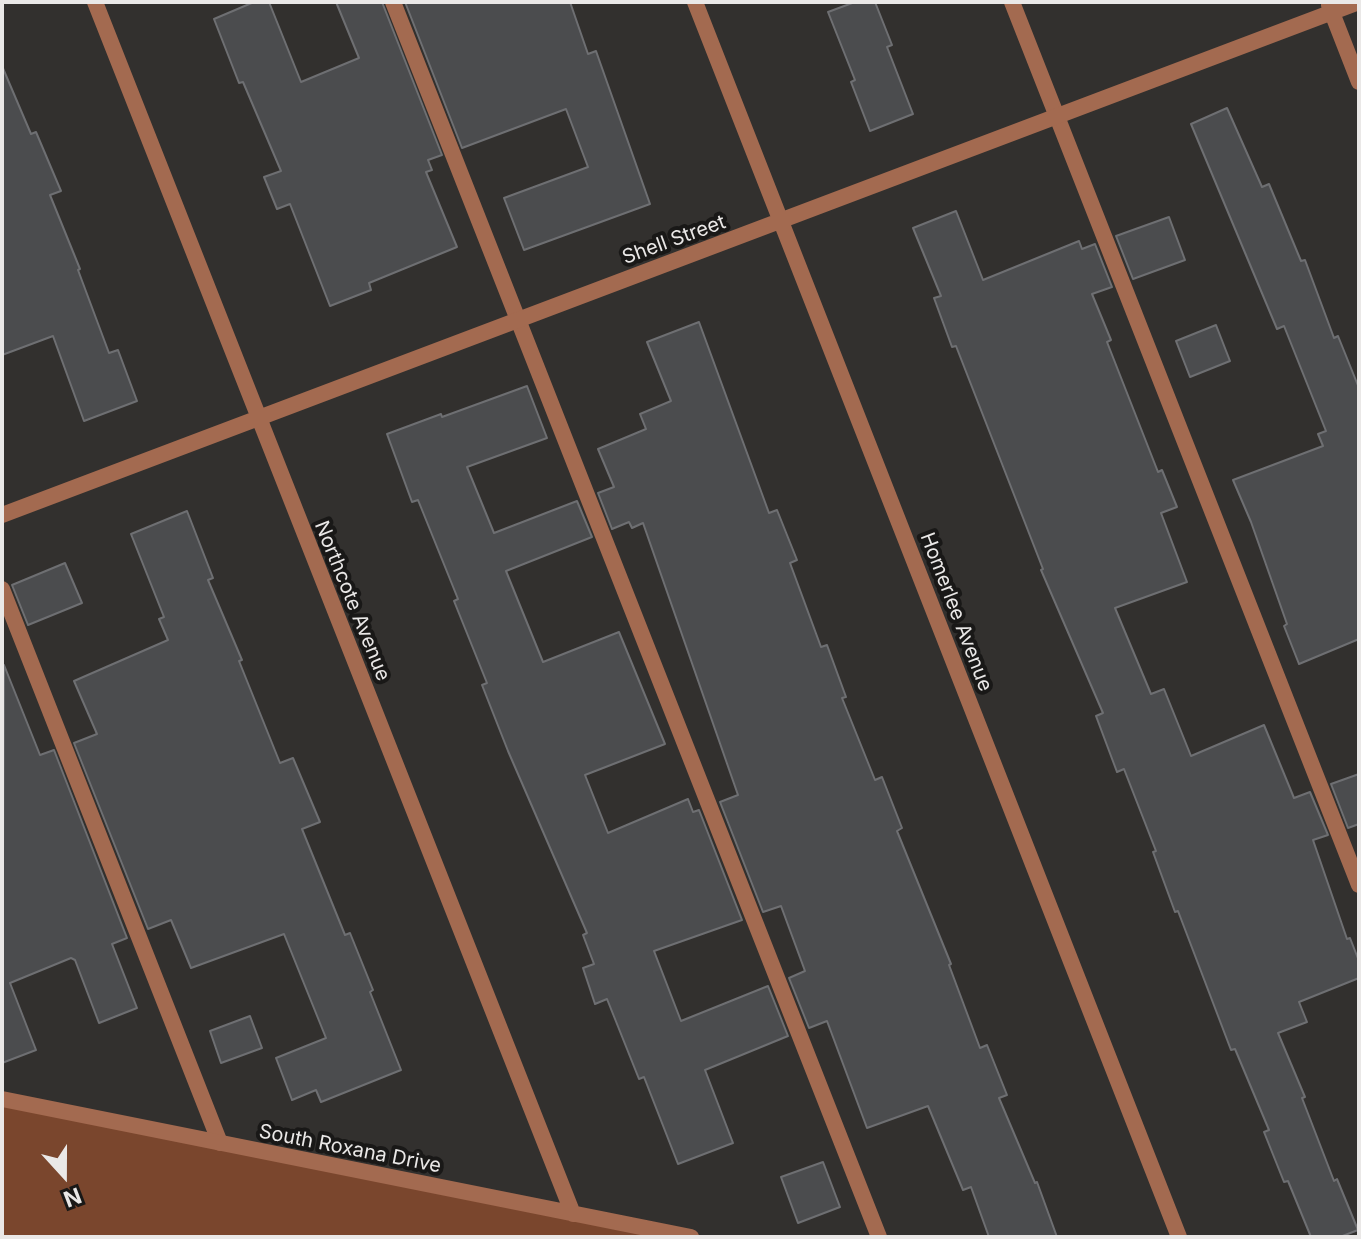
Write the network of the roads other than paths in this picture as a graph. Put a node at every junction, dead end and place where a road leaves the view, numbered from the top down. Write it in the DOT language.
graph roads {
  1 [pos="95,2"];
  2 [pos="393,2"];
  3 [pos="695,2"];
  4 [pos="1012,2"];
  5 [pos="1359,2"];
  6 [pos="1330,7"];
  7 [pos="1359,82"];
  8 [pos="1058,117"];
  9 [pos="781,222"];
  10 [pos="518,320"];
  11 [pos="258,418"];
  12 [pos="2,515"];
  13 [pos="2,589"];
  14 [pos="1359,885"];
  15 [pos="2,1099"];
  16 [pos="220,1143"];
  17 [pos="573,1214"];
  18 [pos="691,1237"];
  19 [pos="879,1237"];
  20 [pos="1179,1237"];
  1 -- 11 [label="street, Northcote Avenue"];
  2 -- 10 [label="street"];
  3 -- 9 [label="street, Homerlee Avenue"];
  4 -- 8 [label="street"];
  5 -- 6 [label="street, Shell Street"];
  6 -- 7 [label="street"];
  6 -- 8 [label="street, Shell Street"];
  8 -- 9 [label="street, Shell Street"];
  8 -- 14 [label="street"];
  9 -- 10 [label="street, Shell Street"];
  9 -- 20 [label="street, Homerlee Avenue"];
  10 -- 11 [label="street, Shell Street"];
  10 -- 19 [label="street"];
  11 -- 12 [label="street, Shell Street"];
  11 -- 17 [label="street, Northcote Avenue"];
  13 -- 16 [label="street"];
  15 -- 16 [label="street, South Roxana Drive"];
  16 -- 17 [label="street, South Roxana Drive"];
  17 -- 18 [label="street, South Roxana Drive"];
}
